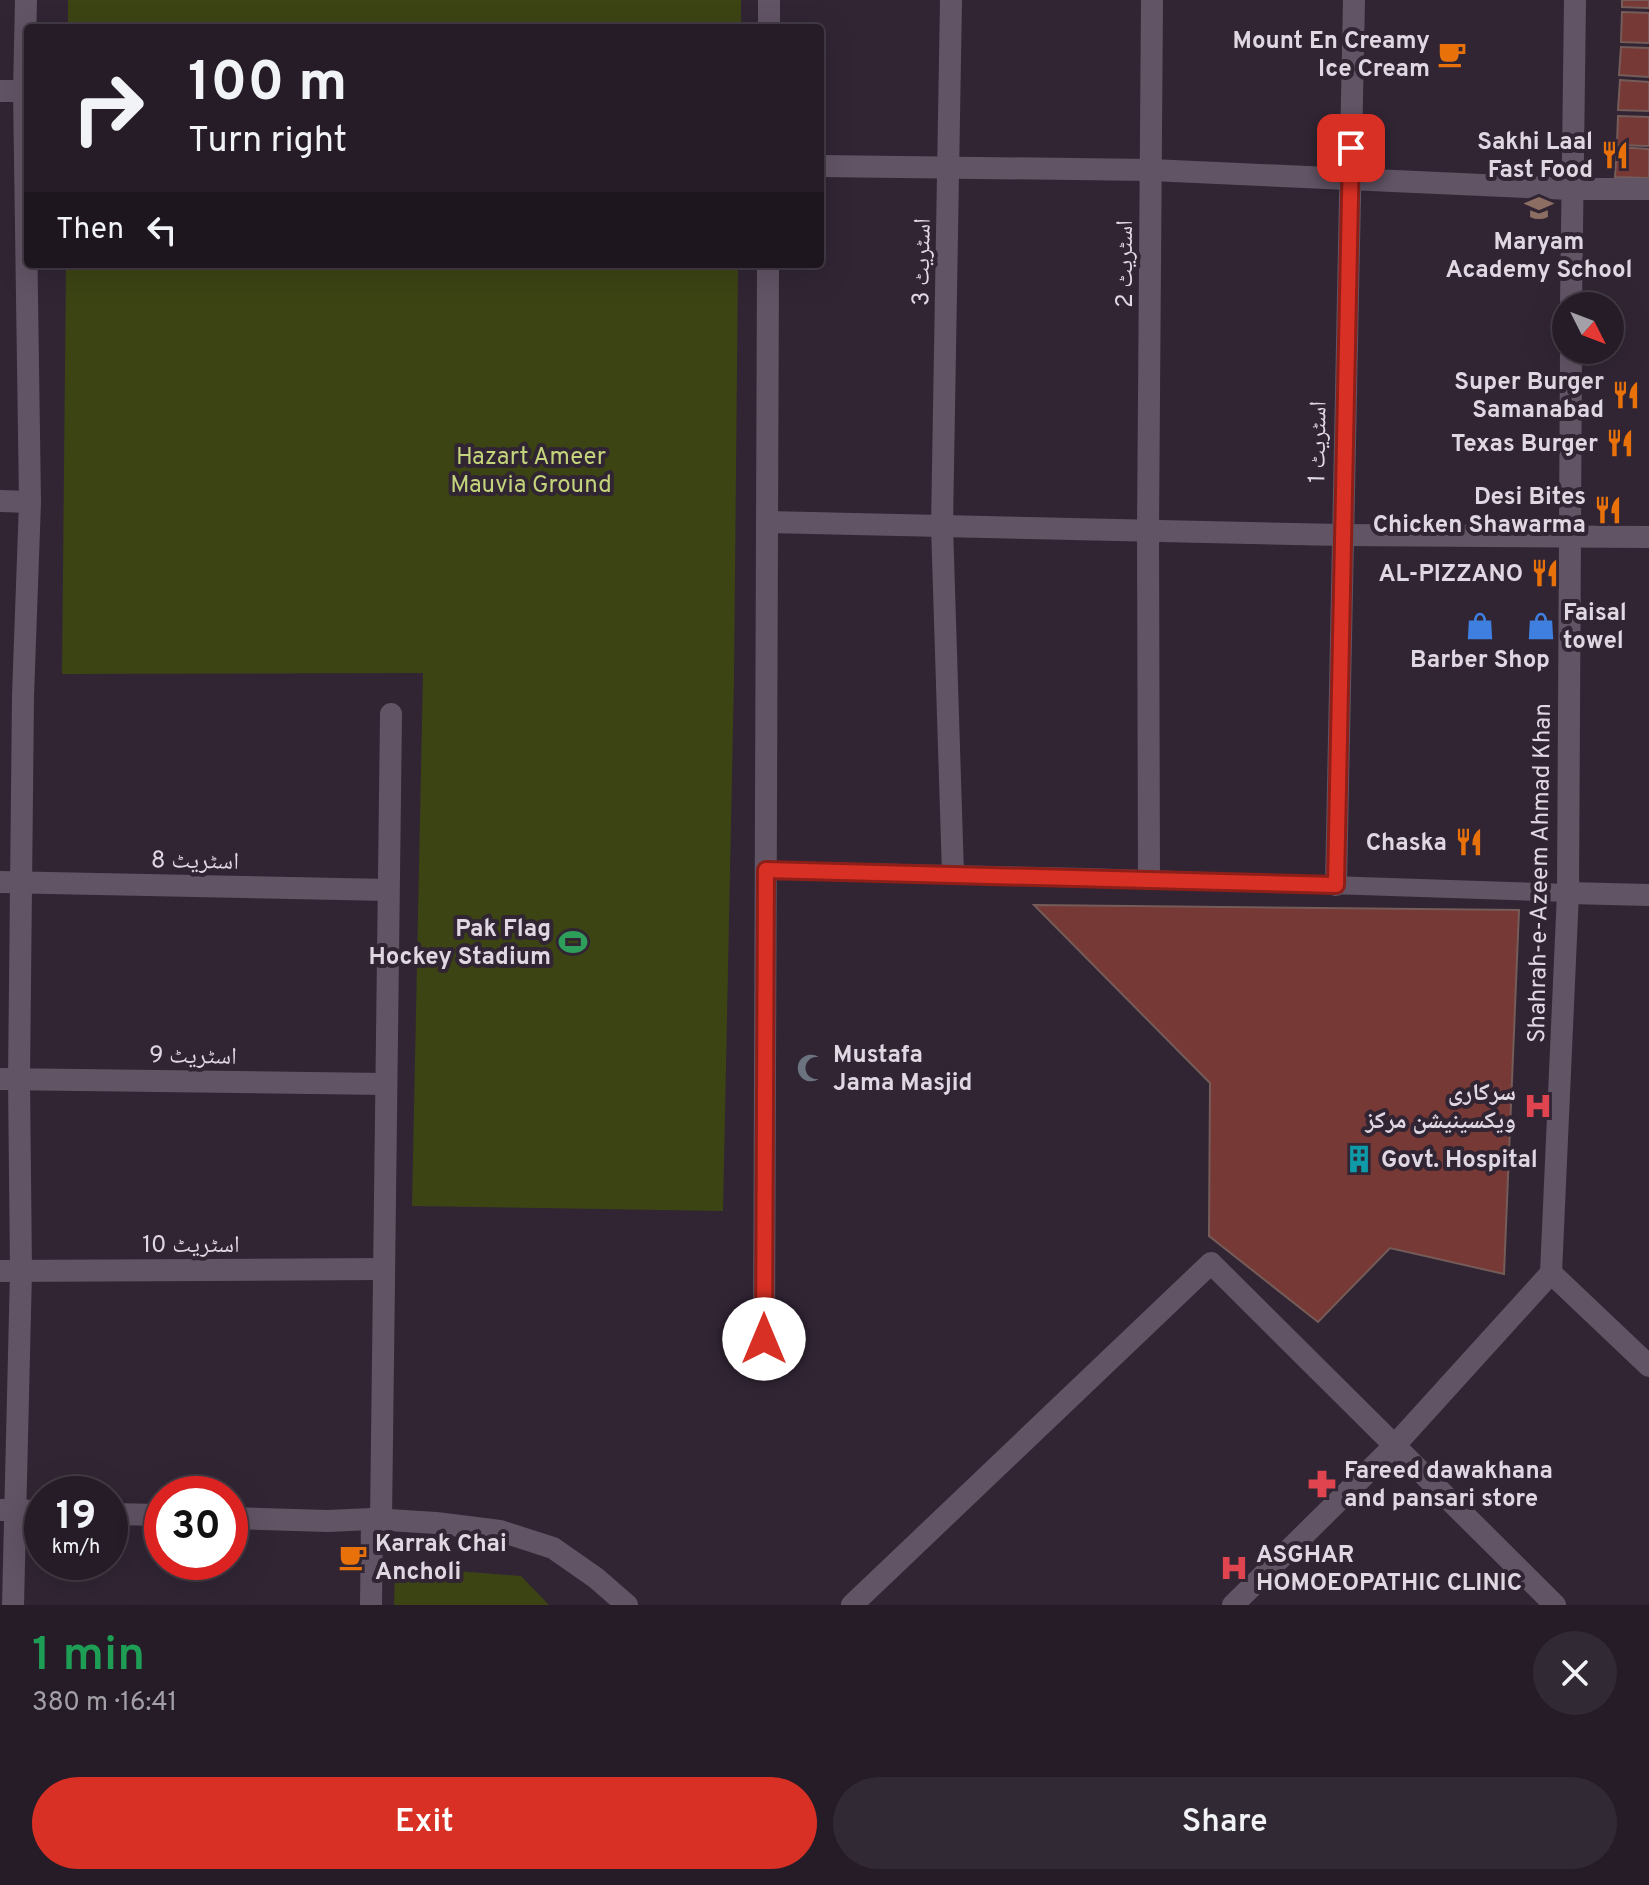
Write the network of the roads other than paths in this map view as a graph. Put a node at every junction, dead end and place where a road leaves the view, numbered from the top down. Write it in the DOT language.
graph roads {
  1 [pos="26,0"];
  2 [pos="769,0"];
  3 [pos="951,0"];
  4 [pos="1152,0"];
  5 [pos="1354,0"];
  6 [pos="1575,0"];
  7 [pos="25,24"];
  8 [pos="769,24"];
  9 [pos="0,91"];
  10 [pos="24,91"];
  11 [pos="824,166"];
  12 [pos="948,167"];
  13 [pos="1151,170"];
  14 [pos="1350,177"];
  15 [pos="1571,189"];
  16 [pos="1649,189"];
  17 [pos="27,268"];
  18 [pos="768,268"];
  19 [pos="1571,292"];
  20 [pos="1571,364"];
  21 [pos="0,501"];
  22 [pos="30,502"];
  23 [pos="767,522"];
  24 [pos="942,526"];
  25 [pos="1148,529"];
  26 [pos="1341,535"];
  27 [pos="1571,536"];
  28 [pos="1649,537"];
  29 [pos="11,695"];
  30 [pos="391,714"];
  31 [pos="766,870"];
  32 [pos="953,874"];
  33 [pos="1149,879"];
  34 [pos="10,882"];
  35 [pos="1336,885"];
  36 [pos="388,890"];
  37 [pos="1568,893"];
  38 [pos="1649,895"];
  39 [pos="10,1079"];
  40 [pos="385,1084"];
  41 [pos="383,1269"];
  42 [pos="11,1271"];
  43 [pos="1551,1273"];
  44 [pos="764,1339"];
  45 [pos="1649,1366"];
  46 [pos="1395,1445"];
  47 [pos="8,1510"];
  48 [pos="248,1519"];
  49 [pos="377,1520"];
  50 [pos="13,1605"];
  51 [pos="371,1605"];
  52 [pos="627,1605"];
  53 [pos="852,1605"];
  54 [pos="1233,1605"];
  55 [pos="1555,1605"];
  1 -- 7 [label="street"];
  2 -- 8 [label="street"];
  3 -- 12 [label="street, اسٹریٹ 3"];
  4 -- 13 [label="street, اسٹریٹ 2"];
  5 -- 14 [label="street, اسٹریٹ 1"];
  6 -- 15 [label="street"];
  9 -- 10 [label="street"];
  11 -- 12 [label="street"];
  12 -- 13 [label="street"];
  12 -- 24 [label="street, اسٹریٹ 3"];
  13 -- 14 [label="street"];
  13 -- 25 [label="street, اسٹریٹ 2"];
  14 -- 15 [label="street"];
  14 -- 26 [label="street, اسٹریٹ 1"];
  15 -- 16 [label="street"];
  15 -- 19 [label="street"];
  17 -- 22 [label="street"];
  18 -- 23 [label="street"];
  20 -- 27 [label="street, Shahrah-e-Azeem Ahmad Khan"];
  21 -- 22 [label="street"];
  22 -- 29 [label="street"];
  23 -- 24 [label="street"];
  23 -- 31 [label="street"];
  24 -- 25 [label="street"];
  24 -- 32 [label="street, اسٹریٹ 3"];
  25 -- 26 [label="street"];
  25 -- 33 [label="street, اسٹریٹ 2"];
  26 -- 27 [label="street"];
  26 -- 35 [label="street, اسٹریٹ 1"];
  27 -- 28 [label="street"];
  27 -- 37 [label="street, Shahrah-e-Azeem Ahmad Khan"];
  29 -- 34 [label="street"];
  30 -- 36 [label="street"];
  31 -- 32 [label="lane"];
  31 -- 44 [label="street"];
  32 -- 33 [label="lane"];
  33 -- 35 [label="lane"];
  34 -- 36 [label="street, اسٹریٹ 8"];
  34 -- 39 [label="street"];
  35 -- 37 [label="lane"];
  36 -- 40 [label="street"];
  37 -- 38 [label="street"];
  37 -- 43 [label="street, Shahrah-e-Azeem Ahmad Khan"];
  39 -- 40 [label="street, اسٹریٹ 9"];
  39 -- 42 [label="street"];
  40 -- 41 [label="street"];
  41 -- 42 [label="street, اسٹریٹ 10"];
  41 -- 49 [label="street"];
  42 -- 47 [label="street"];
  43 -- 45 [label="street"];
  43 -- 46 [label="street"];
  46 -- 53 [label="street"];
  46 -- 54 [label="street"];
  46 -- 55 [label="street"];
  47 -- 50 [label="street"];
  48 -- 49 [label="street"];
  49 -- 51 [label="street"];
  49 -- 52 [label="street"];
}
